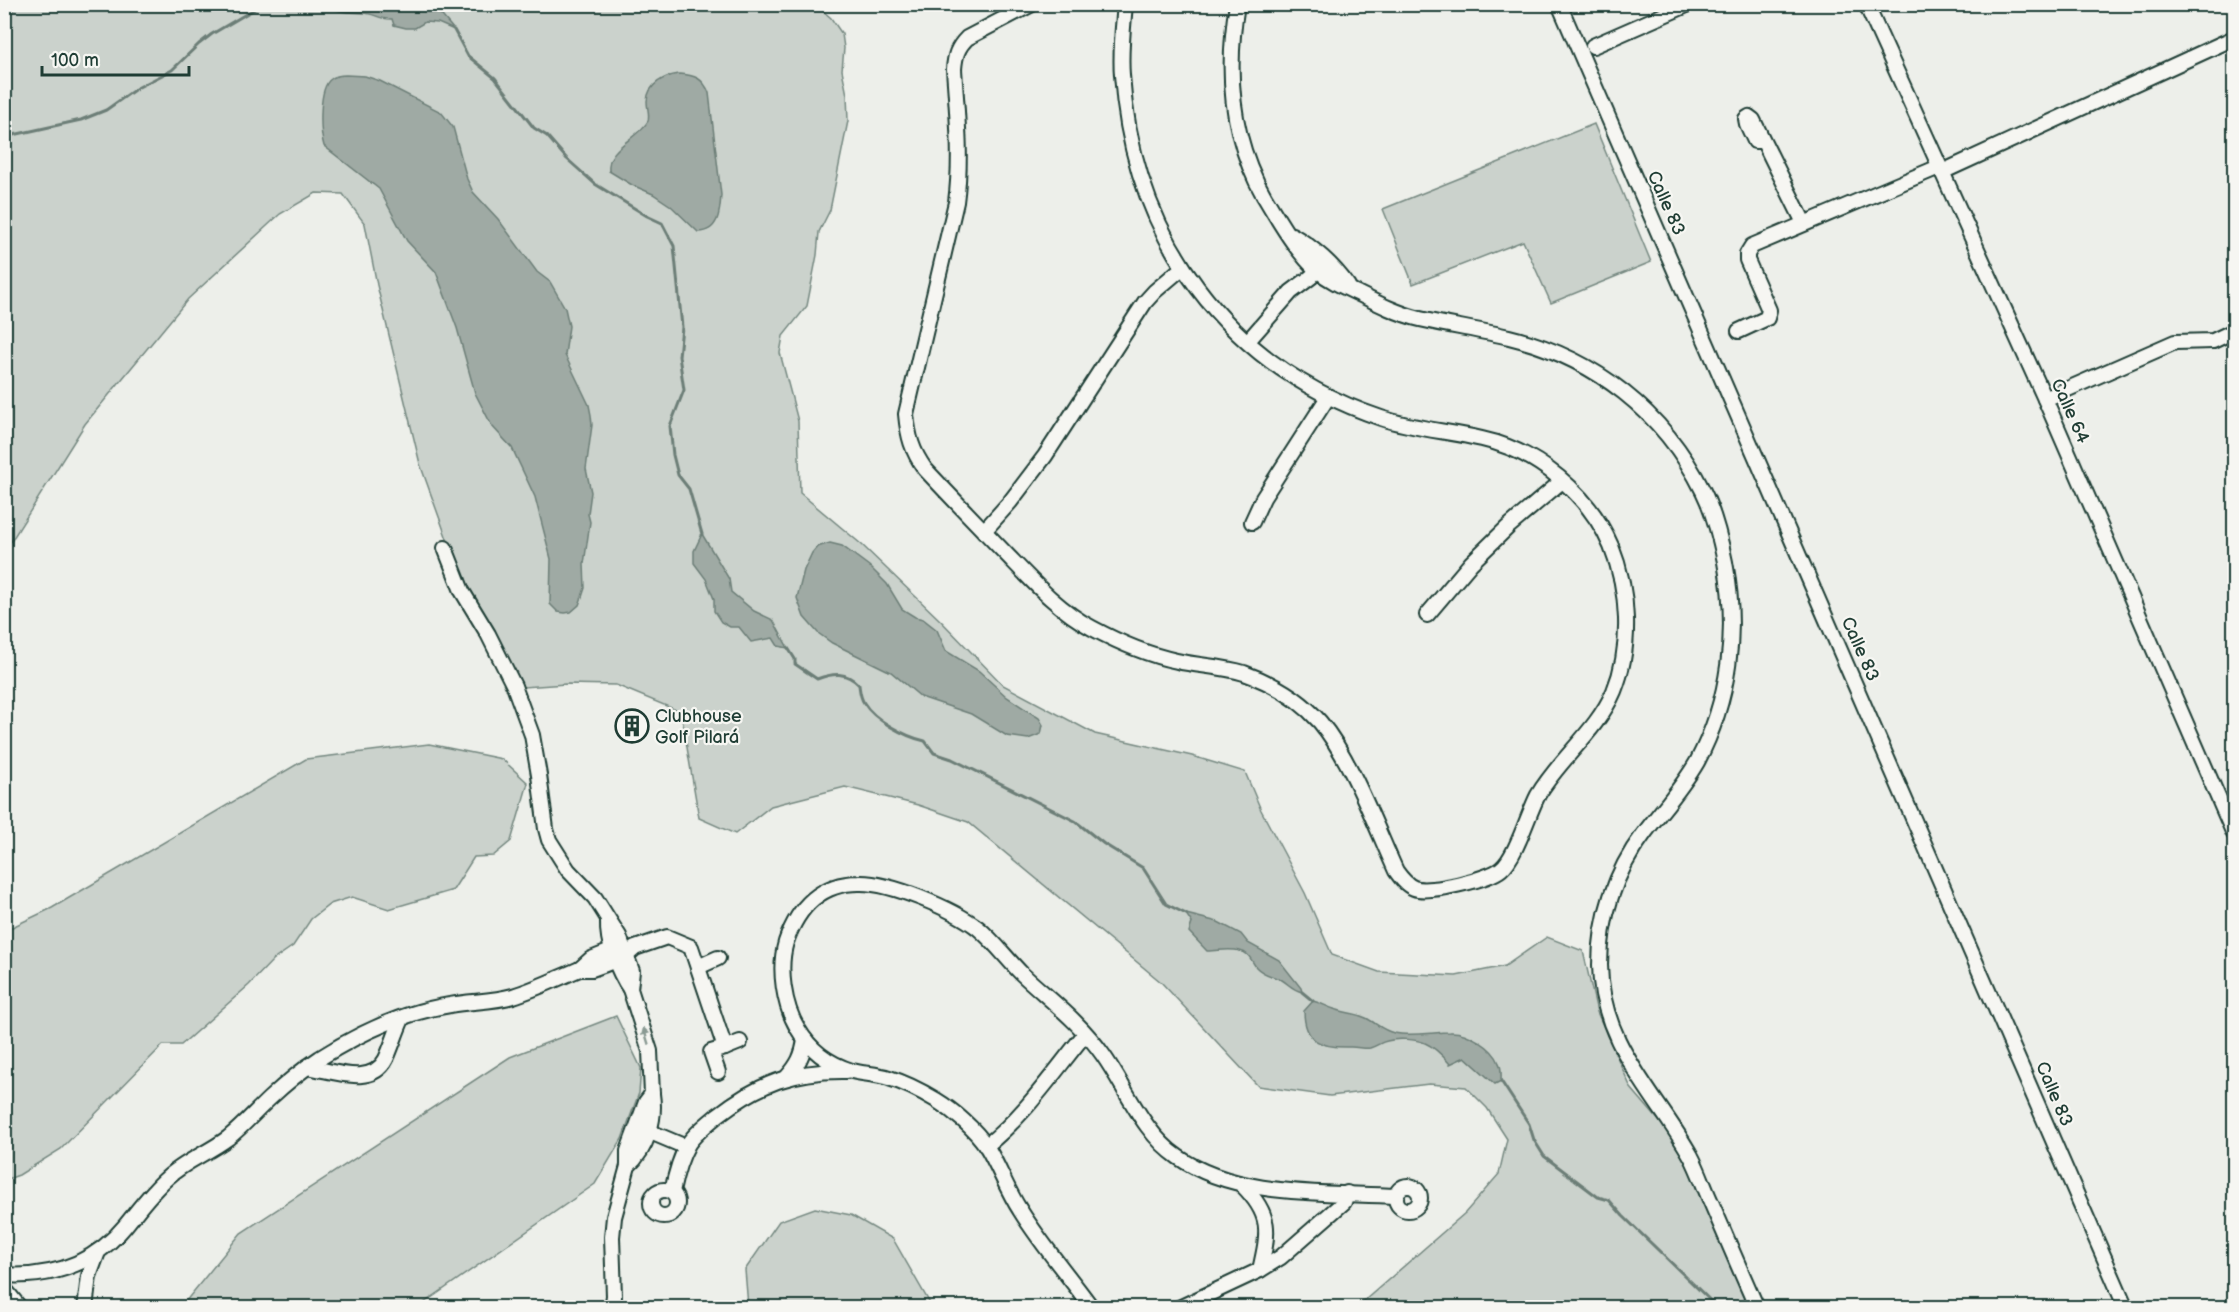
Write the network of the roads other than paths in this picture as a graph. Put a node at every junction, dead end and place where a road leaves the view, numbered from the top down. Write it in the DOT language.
graph roads {
  1 [pos="1032,4"];
  2 [pos="1125,4"];
  3 [pos="1237,4"];
  4 [pos="1559,4"];
  5 [pos="1689,4"];
  6 [pos="1866,4"];
  7 [pos="2235,38"];
  8 [pos="1593,46"];
  9 [pos="1763,141"];
  10 [pos="1941,169"];
  11 [pos="1803,224"];
  12 [pos="1317,262"];
  13 [pos="1182,268"];
  14 [pos="1739,331"];
  15 [pos="2235,331"];
  16 [pos="1248,341"];
  17 [pos="1328,397"];
  18 [pos="2045,399"];
  19 [pos="1562,481"];
  20 [pos="1252,522"];
  21 [pos="984,531"];
  22 [pos="446,548"];
  23 [pos="1427,615"];
  24 [pos="2233,824"];
  25 [pos="623,952"];
  26 [pos="718,958"];
  27 [pos="691,960"];
  28 [pos="728,1012"];
  29 [pos="713,1016"];
  30 [pos="402,1019"];
  31 [pos="1085,1034"];
  32 [pos="805,1040"];
  33 [pos="740,1042"];
  34 [pos="725,1048"];
  35 [pos="307,1067"];
  36 [pos="854,1071"];
  37 [pos="718,1072"];
  38 [pos="787,1077"];
  39 [pos="644,1129"];
  40 [pos="986,1146"];
  41 [pos="686,1147"];
  42 [pos="1242,1185"];
  43 [pos="672,1192"];
  44 [pos="1347,1193"];
  45 [pos="1396,1196"];
  46 [pos="98,1252"];
  47 [pos="1260,1270"];
  48 [pos="4,1275"];
  49 [pos="4,1288"];
  50 [pos="616,1304"];
  51 [pos="20,1308"];
  52 [pos="86,1308"];
  53 [pos="1092,1308"];
  54 [pos="1179,1308"];
  55 [pos="1756,1308"];
  56 [pos="2126,1308"];
  1 -- 21 [label="street"];
  2 -- 13 [label="street"];
  3 -- 12 [label="street"];
  4 -- 56 [label="street, Calle 83"];
  5 -- 8 [label="street"];
  6 -- 10 [label="street, Calle 64"];
  7 -- 10 [label="street"];
  9 -- 11 [label="street"];
  10 -- 11 [label="street"];
  10 -- 18 [label="street, Calle 64"];
  11 -- 14 [label="street"];
  12 -- 16 [label="street"];
  12 -- 55 [label="street"];
  13 -- 16 [label="street"];
  13 -- 21 [label="street"];
  15 -- 18 [label="street"];
  16 -- 17 [label="street"];
  17 -- 19 [label="street"];
  17 -- 20 [label="street"];
  18 -- 24 [label="street, Calle 64"];
  19 -- 21 [label="street"];
  19 -- 23 [label="street"];
  22 -- 25 [label="street"];
  25 -- 27 [label="street"];
  25 -- 30 [label="street"];
  39 -- 25 [label="street, one-way"];
  26 -- 27 [label="street"];
  27 -- 29 [label="street"];
  28 -- 29 [label="street"];
  29 -- 34 [label="street"];
  30 -- 35 [label="street"];
  30 -- 35 [label="street"];
  31 -- 32 [label="street"];
  31 -- 40 [label="street"];
  31 -- 42 [label="street"];
  32 -- 36 [label="street"];
  32 -- 38 [label="street"];
  33 -- 34 [label="street"];
  34 -- 37 [label="street"];
  35 -- 46 [label="street"];
  36 -- 38 [label="street"];
  36 -- 40 [label="street"];
  38 -- 41 [label="street"];
  39 -- 41 [label="street"];
  39 -- 50 [label="street"];
  40 -- 53 [label="street"];
  41 -- 43 [label="street"];
  42 -- 44 [label="street"];
  42 -- 47 [label="street"];
  44 -- 45 [label="street"];
  44 -- 47 [label="street"];
  46 -- 48 [label="street"];
  46 -- 52 [label="street"];
  47 -- 54 [label="street"];
  49 -- 51 [label="street"];
}
